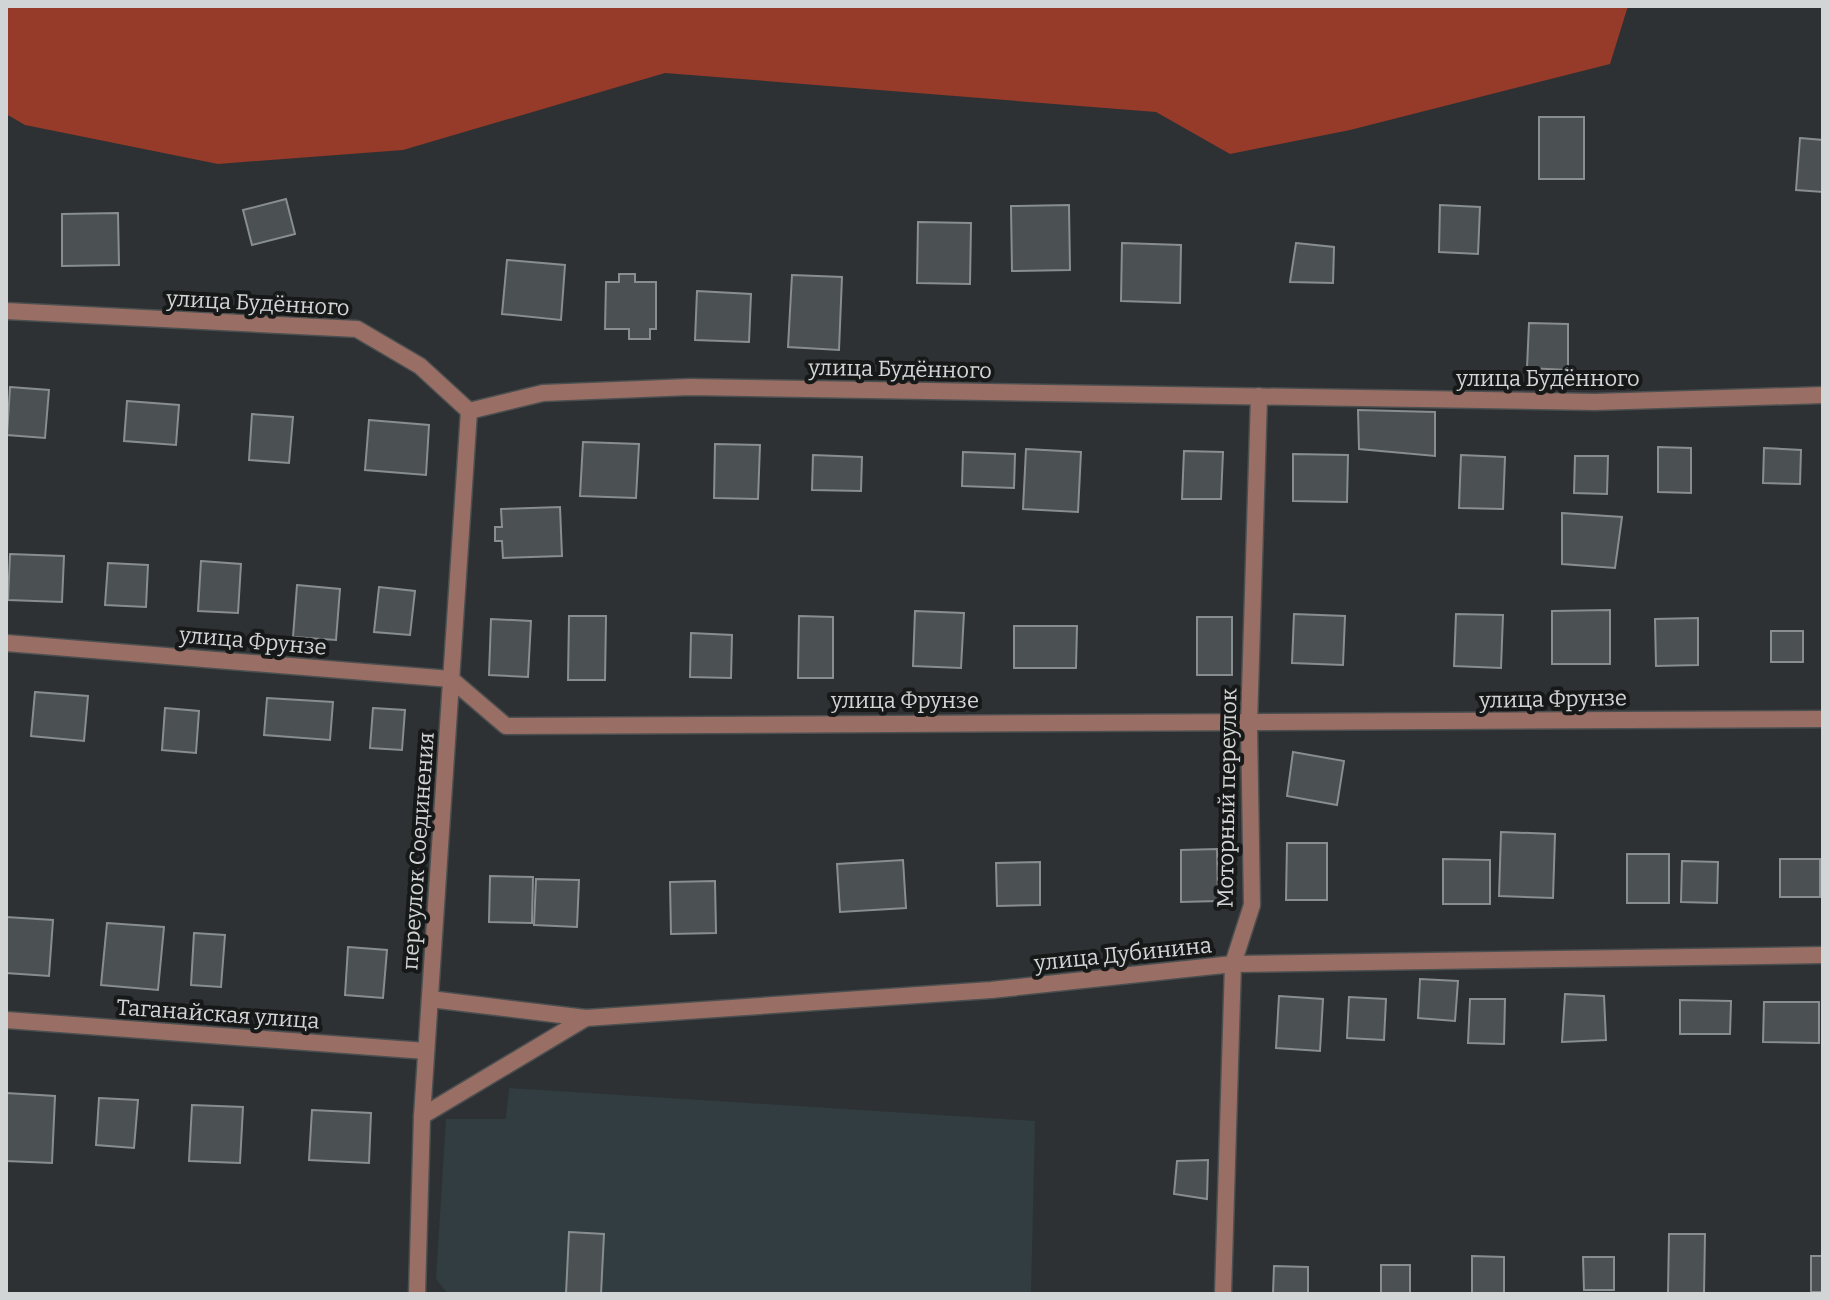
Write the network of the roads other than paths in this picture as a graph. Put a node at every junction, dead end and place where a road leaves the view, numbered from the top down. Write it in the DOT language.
graph roads {
  1 [pos="6,311"];
  2 [pos="1823,395"];
  3 [pos="1259,396"];
  4 [pos="469,411"];
  5 [pos="6,643"];
  6 [pos="451,679"];
  7 [pos="1823,719"];
  8 [pos="1249,724"];
  9 [pos="1823,955"];
  10 [pos="1233,964"];
  11 [pos="430,999"];
  12 [pos="586,1018"];
  13 [pos="6,1020"];
  14 [pos="426,1051"];
  15 [pos="422,1116"];
  16 [pos="417,1294"];
  17 [pos="1223,1294"];
  1 -- 4 [label="street, улица Будённого"];
  2 -- 3 [label="street, улица Будённого"];
  3 -- 4 [label="street, улица Будённого"];
  3 -- 8 [label="street, Моторный переулок"];
  4 -- 6 [label="street, переулок Соединения"];
  5 -- 6 [label="street, улица Фрунзе"];
  6 -- 8 [label="street, улица Фрунзе"];
  6 -- 11 [label="street, переулок Соединения"];
  7 -- 8 [label="street, улица Фрунзе"];
  8 -- 10 [label="street, Моторный переулок"];
  9 -- 10 [label="street, улица Дубинина"];
  10 -- 12 [label="street, улица Дубинина"];
  10 -- 17 [label="street, Моторный переулок"];
  11 -- 12 [label="street, улица Дубинина"];
  11 -- 14 [label="street, переулок Соединения"];
  12 -- 15 [label="street"];
  13 -- 14 [label="street, Таганайская улица"];
  14 -- 15 [label="street, переулок Соединения"];
  15 -- 16 [label="street, переулок Соединения"];
}
